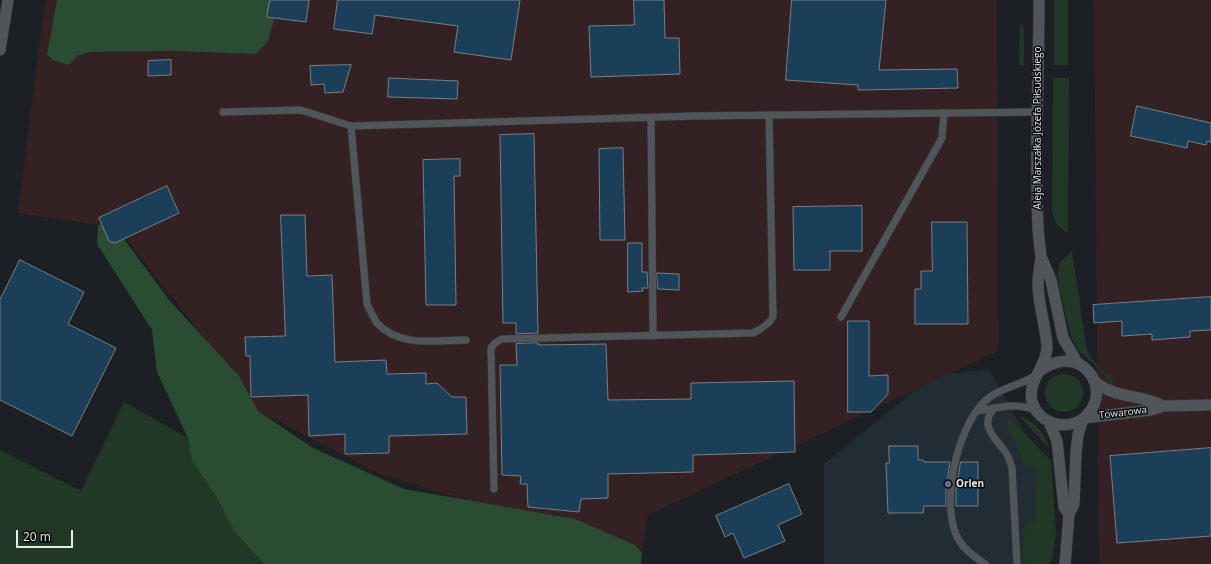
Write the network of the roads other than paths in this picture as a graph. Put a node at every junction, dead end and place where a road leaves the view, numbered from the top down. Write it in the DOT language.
graph roads {
  1 [pos="8,0"];
  2 [pos="1039,0"];
  3 [pos="0,50"];
  4 [pos="223,112"];
  5 [pos="1038,112"];
  6 [pos="944,113"];
  7 [pos="769,115"];
  8 [pos="650,117"];
  9 [pos="351,126"];
  10 [pos="1041,256"];
  11 [pos="841,317"];
  12 [pos="654,336"];
  13 [pos="466,340"];
  14 [pos="1078,364"];
  15 [pos="1038,373"];
  16 [pos="1094,380"];
  17 [pos="1211,405"];
  18 [pos="1163,406"];
  19 [pos="994,408"];
  20 [pos="1036,410"];
  21 [pos="977,411"];
  22 [pos="1084,419"];
  23 [pos="1049,422"];
  24 [pos="494,489"];
  25 [pos="1069,514"];
  26 [pos="985,564"];
  27 [pos="1017,564"];
  28 [pos="1065,564"];
  1 -- 3 [label="street"];
  2 -- 5 [label="street, Aleja Marszałka Józefa Piłsudskiego"];
  4 -- 9 [label="lane"];
  5 -- 6 [label="lane"];
  5 -- 10 [label="street, Aleja Marszałka Józefa Piłsudskiego"];
  6 -- 7 [label="lane"];
  6 -- 11 [label="lane"];
  7 -- 8 [label="lane"];
  7 -- 12 [label="lane"];
  8 -- 9 [label="lane"];
  8 -- 12 [label="lane"];
  9 -- 13 [label="lane"];
  10 -- 14 [label="street, Aleja Marszałka Józefa Piłsudskiego"];
  10 -- 15 [label="street, Aleja Marszałka Józefa Piłsudskiego"];
  12 -- 24 [label="lane"];
  14 -- 15 [label="street"];
  14 -- 16 [label="street, Aleja Marszałka Józefa Piłsudskiego"];
  15 -- 20 [label="street, Aleja Marszałka Józefa Piłsudskiego"];
  15 -- 21 [label="lane"];
  16 -- 18 [label="street, Towarowa"];
  16 -- 22 [label="street"];
  17 -- 18 [label="street, Towarowa"];
  18 -- 22 [label="street, Towarowa"];
  19 -- 20 [label="lane"];
  19 -- 21 [label="lane"];
  19 -- 27 [label="lane"];
  20 -- 23 [label="street"];
  21 -- 26 [label="lane"];
  22 -- 23 [label="street"];
  22 -- 25 [label="street"];
  23 -- 25 [label="street"];
  25 -- 28 [label="street"];
}
